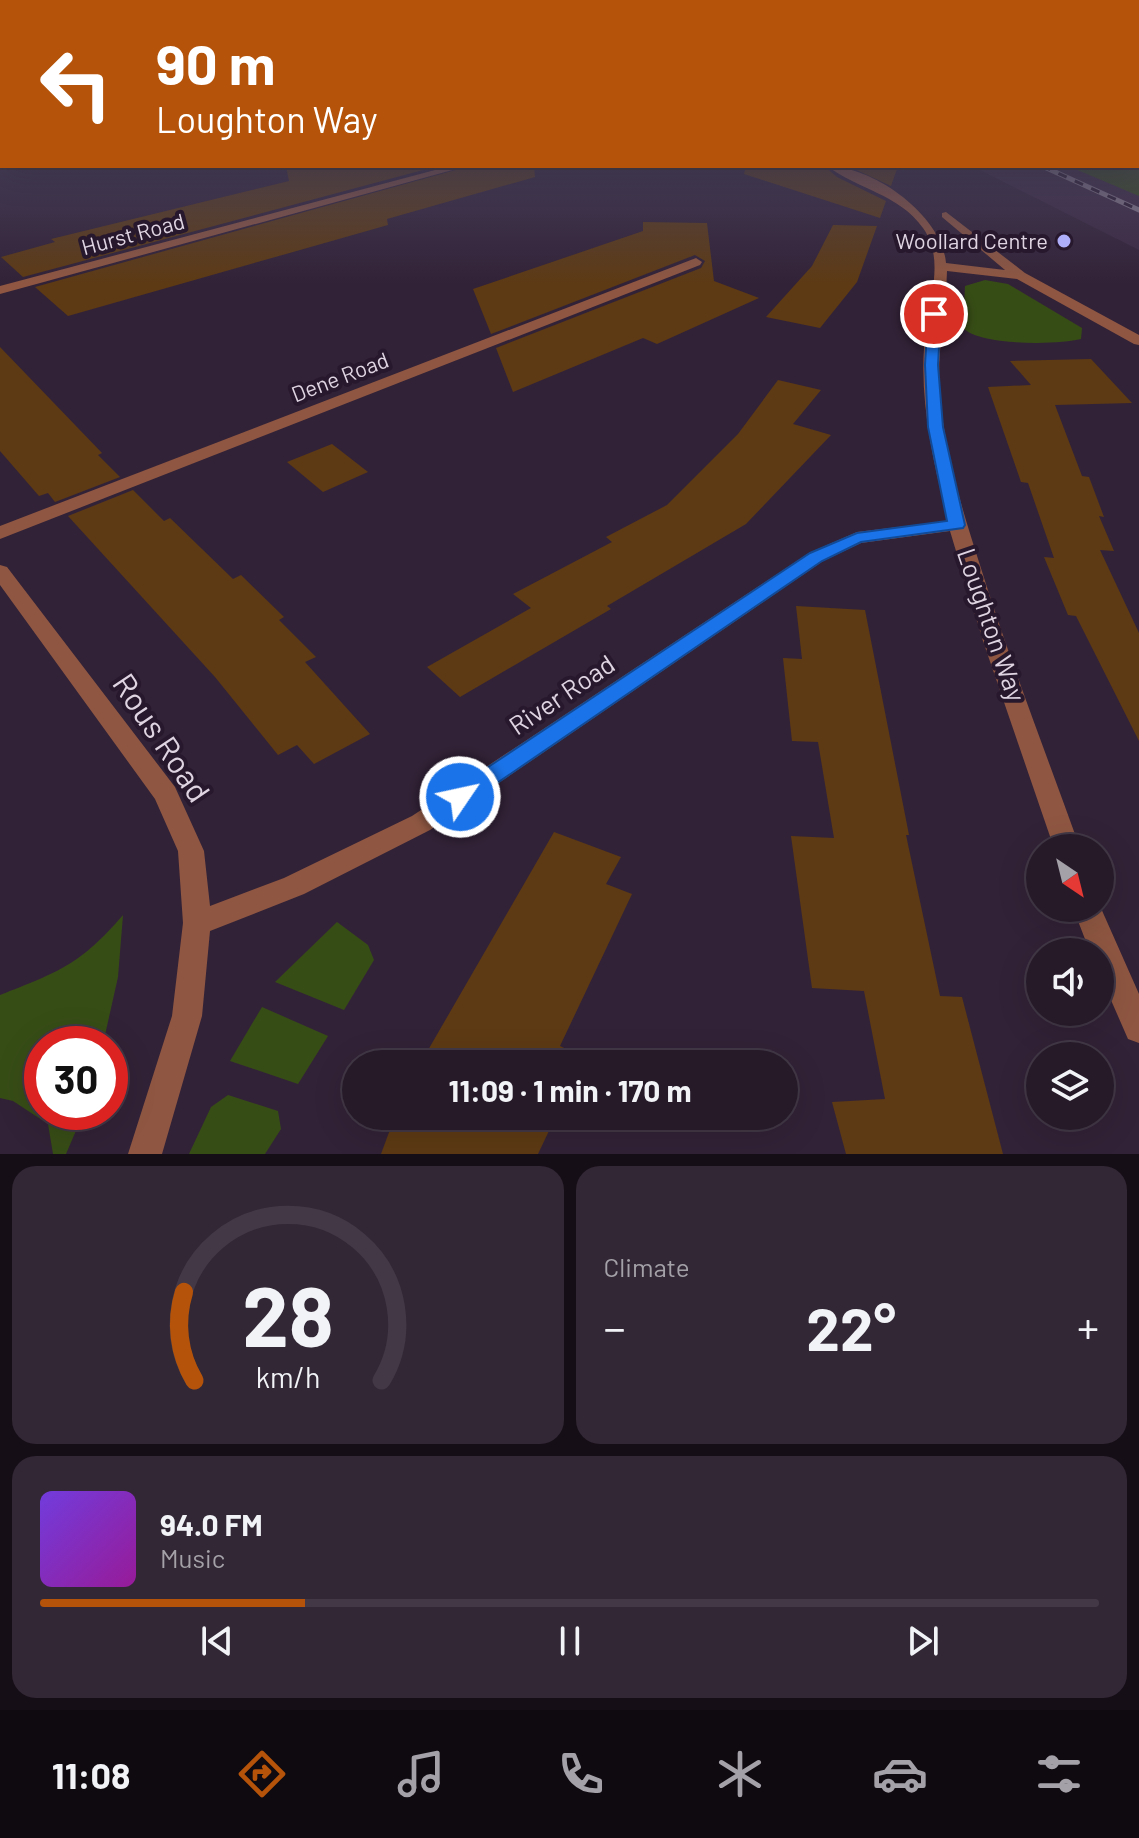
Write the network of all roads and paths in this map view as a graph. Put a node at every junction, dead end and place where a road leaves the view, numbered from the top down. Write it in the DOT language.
graph roads {
  1 [pos="425,176"];
  2 [pos="854,176"];
  3 [pos="946,215"];
  4 [pos="696,262"];
  5 [pos="940,266"];
  6 [pos="1020,276"];
  7 [pos="0,290"];
  8 [pos="1139,341"];
  9 [pos="957,525"];
  10 [pos="0,533"];
  11 [pos="0,571"];
  12 [pos="1062,834"];
  13 [pos="1092,922"];
  14 [pos="197,923"];
  15 [pos="1139,1028"];
  16 [pos="145,1154"];
  1 -- 7 [label="street, Hurst Road"];
  2 -- 5 [label="street, Loughton Way"];
  3 -- 6 [label="street"];
  4 -- 10 [label="street, Dene Road"];
  5 -- 6 [label="street"];
  5 -- 9 [label="street, Loughton Way"];
  6 -- 8 [label="street"];
  9 -- 12 [label="street, Loughton Way"];
  9 -- 14 [label="street, River Road"];
  11 -- 14 [label="street, Rous Road"];
  13 -- 15 [label="street"];
  14 -- 16 [label="street, Rous Road"];
}
